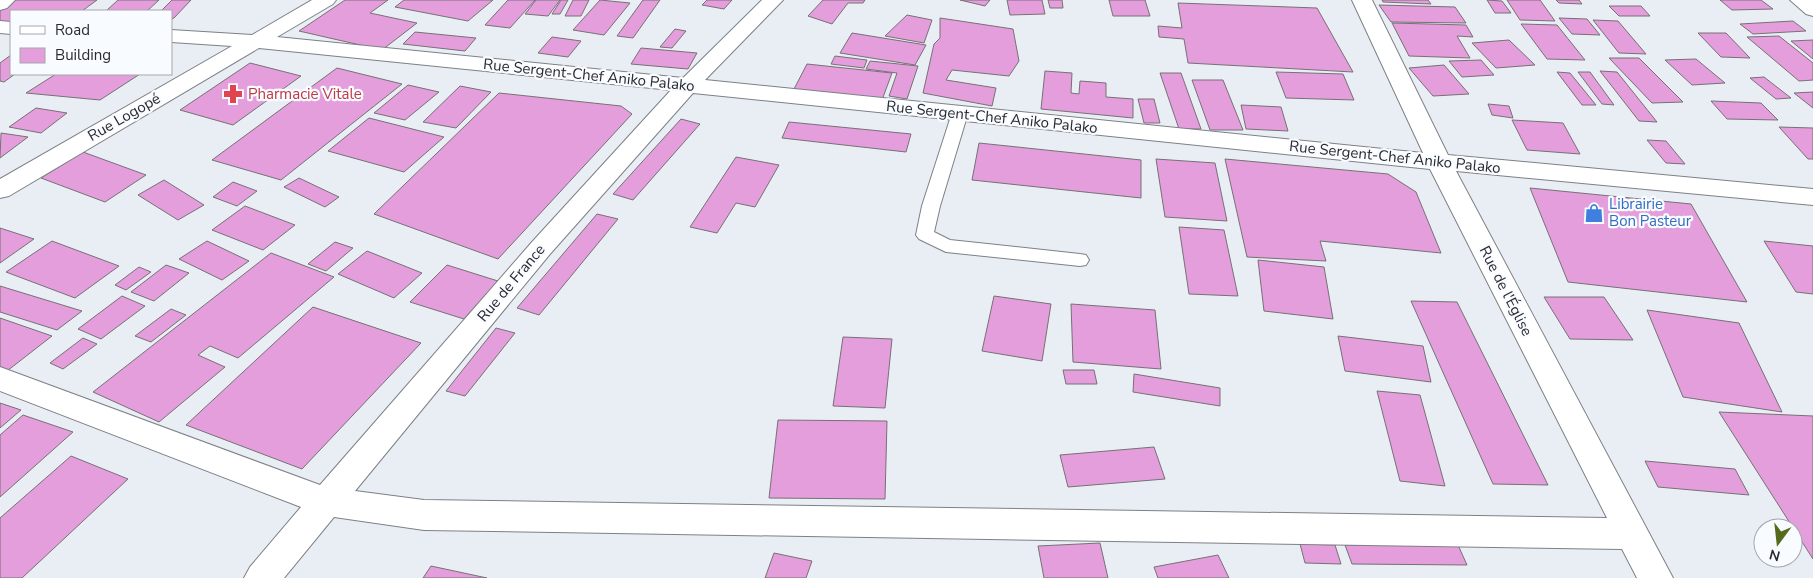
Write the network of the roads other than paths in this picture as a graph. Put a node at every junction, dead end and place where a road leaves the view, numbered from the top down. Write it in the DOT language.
graph roads {
  1 [pos="5,0"];
  2 [pos="326,0"];
  3 [pos="773,0"];
  4 [pos="1362,0"];
  5 [pos="1800,0"];
  6 [pos="0,4"];
  7 [pos="1813,10"];
  8 [pos="172,36"];
  9 [pos="254,41"];
  10 [pos="687,86"];
  11 [pos="960,113"];
  12 [pos="1439,162"];
  13 [pos="0,190"];
  14 [pos="1813,197"];
  15 [pos="1080,260"];
  16 [pos="0,379"];
  17 [pos="327,502"];
  18 [pos="1632,534"];
  19 [pos="262,578"];
  20 [pos="1656,578"];
  1 -- 6 [label="street"];
  2 -- 9 [label="street, Rue Logopé"];
  3 -- 10 [label="street, Rue de France"];
  4 -- 12 [label="street, Rue de l'Église"];
  5 -- 7 [label="street"];
  8 -- 9 [label="street, Rue Sergent-Chef Aniko Palako"];
  9 -- 10 [label="street, Rue Sergent-Chef Aniko Palako"];
  9 -- 13 [label="street, Rue Logopé"];
  10 -- 11 [label="street, Rue Sergent-Chef Aniko Palako"];
  10 -- 17 [label="street, Rue de France"];
  11 -- 12 [label="street, Rue Sergent-Chef Aniko Palako"];
  11 -- 15 [label="lane"];
  12 -- 14 [label="street, Rue Sergent-Chef Aniko Palako"];
  12 -- 18 [label="street, Rue de l'Église"];
  16 -- 17 [label="street"];
  17 -- 18 [label="street"];
  17 -- 19 [label="street, Rue de France"];
  18 -- 20 [label="street, Rue de l'Église"];
}
